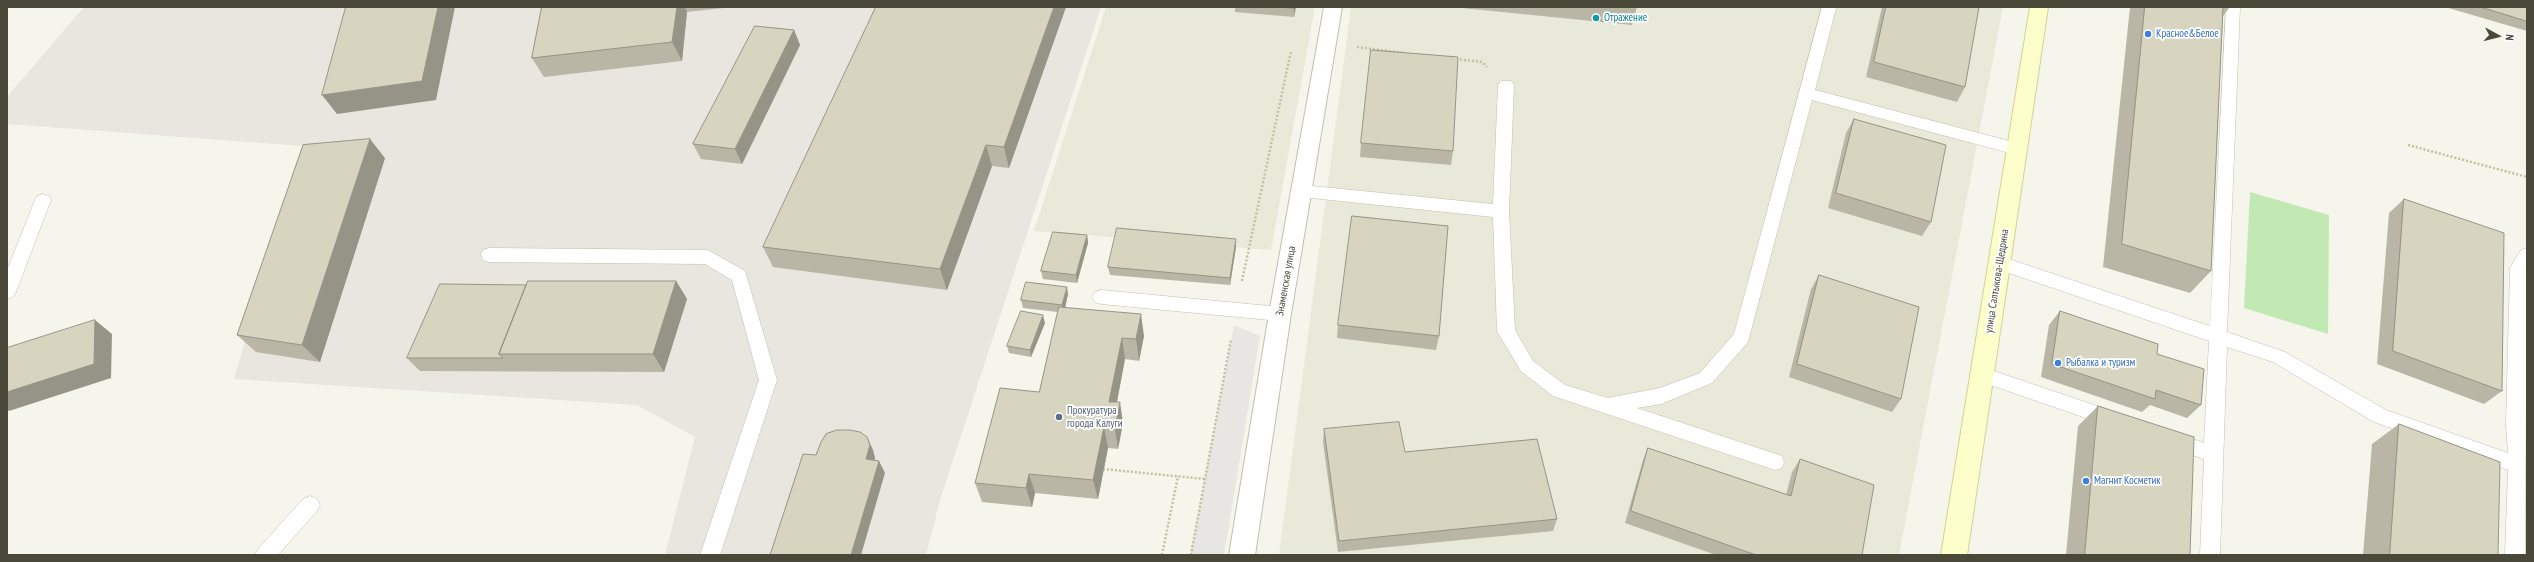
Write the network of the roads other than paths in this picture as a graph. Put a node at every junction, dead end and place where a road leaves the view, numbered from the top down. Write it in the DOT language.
graph roads {
  1 [pos="1333,7"];
  2 [pos="2039,7"];
  3 [pos="2233,7"];
  4 [pos="1829,8"];
  5 [pos="1506,85"];
  6 [pos="1805,93"];
  7 [pos="2017,149"];
  8 [pos="1302,191"];
  9 [pos="42,200"];
  10 [pos="1501,211"];
  11 [pos="489,255"];
  12 [pos="2527,255"];
  13 [pos="2000,263"];
  14 [pos="7,292"];
  15 [pos="1101,297"];
  16 [pos="1280,314"];
  17 [pos="2216,336"];
  18 [pos="1982,375"];
  19 [pos="1608,406"];
  20 [pos="2126,424"];
  21 [pos="2155,434"];
  22 [pos="2213,454"];
  23 [pos="1775,462"];
  24 [pos="2522,466"];
  25 [pos="310,505"];
  26 [pos="265,555"];
  27 [pos="710,555"];
  28 [pos="1242,555"];
  29 [pos="1954,555"];
  30 [pos="2210,555"];
  31 [pos="2515,555"];
  1 -- 8 [label="street, Знаменская улица"];
  2 -- 7 [label="main road, улица Салтыкова-Щедрина"];
  3 -- 17 [label="lane"];
  4 -- 6 [label="lane"];
  5 -- 10 [label="lane"];
  6 -- 7 [label="lane"];
  6 -- 19 [label="lane"];
  7 -- 13 [label="main road, улица Салтыкова-Щедрина"];
  8 -- 10 [label="lane"];
  8 -- 16 [label="street, Знаменская улица"];
  9 -- 14 [label="lane"];
  10 -- 19 [label="lane"];
  11 -- 27 [label="lane"];
  12 -- 24 [label="lane"];
  13 -- 17 [label="lane"];
  13 -- 18 [label="main road, улица Салтыкова-Щедрина"];
  15 -- 16 [label="lane"];
  16 -- 28 [label="street, Знаменская улица"];
  17 -- 22 [label="lane"];
  17 -- 24 [label="lane"];
  18 -- 20 [label="lane"];
  18 -- 29 [label="main road, улица Салтыкова-Щедрина"];
  19 -- 23 [label="lane"];
  21 -- 22 [label="lane"];
  22 -- 30 [label="lane"];
  24 -- 31 [label="lane"];
  25 -- 26 [label="lane"];
}
